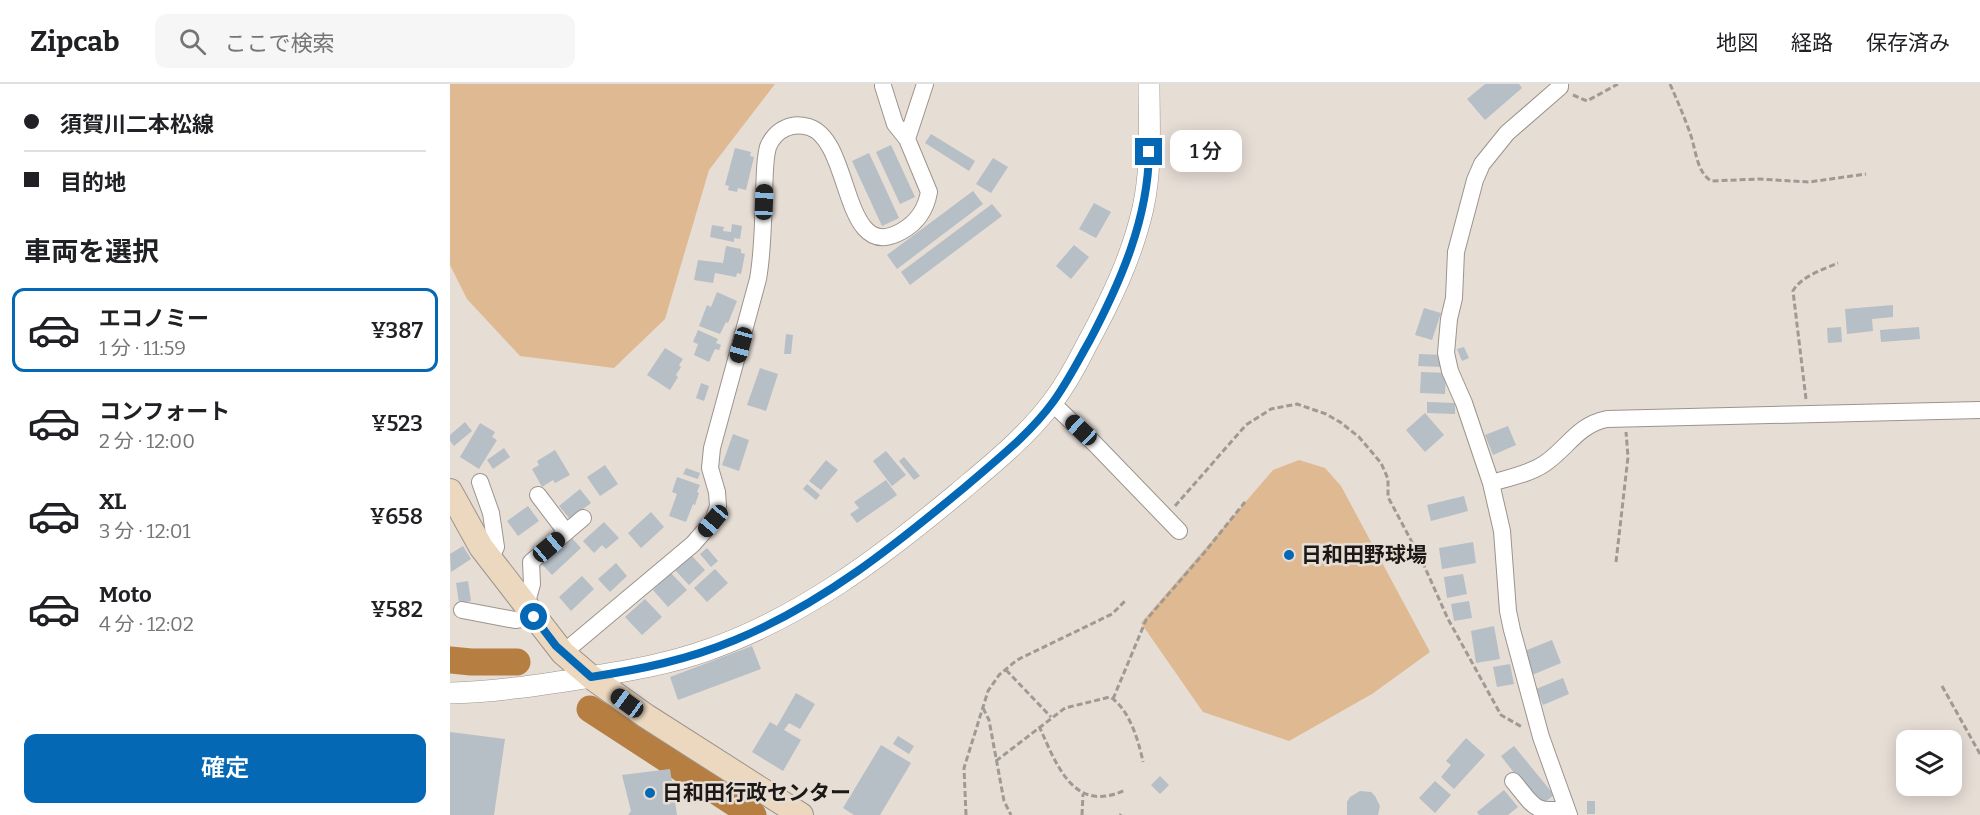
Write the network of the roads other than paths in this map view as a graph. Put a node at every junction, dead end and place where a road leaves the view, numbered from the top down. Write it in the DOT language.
graph roads {
  1 [pos="925,84"];
  2 [pos="1149,84"];
  3 [pos="1560,84"];
  4 [pos="882,86"];
  5 [pos="907,140"];
  6 [pos="1052,403"];
  7 [pos="1980,410"];
  8 [pos="480,482"];
  9 [pos="1491,483"];
  10 [pos="450,491"];
  11 [pos="538,495"];
  12 [pos="583,518"];
  13 [pos="1179,531"];
  14 [pos="566,532"];
  15 [pos="490,560"];
  16 [pos="462,610"];
  17 [pos="530,612"];
  18 [pos="563,653"];
  19 [pos="591,677"];
  20 [pos="450,693"];
  21 [pos="1513,781"];
  22 [pos="1567,811"];
  23 [pos="801,815"];
  1 -- 5 [label="street"];
  2 -- 6 [label="street"];
  3 -- 9 [label="street"];
  4 -- 5 [label="street"];
  5 -- 18 [label="street"];
  6 -- 13 [label="street"];
  6 -- 19 [label="street"];
  7 -- 9 [label="street"];
  8 -- 15 [label="street"];
  9 -- 22 [label="street"];
  10 -- 15 [label="main road"];
  11 -- 14 [label="street"];
  12 -- 14 [label="street"];
  14 -- 17 [label="street"];
  15 -- 17 [label="main road"];
  16 -- 17 [label="street"];
  17 -- 18 [label="main road"];
  18 -- 19 [label="main road"];
  19 -- 20 [label="street"];
  19 -- 23 [label="main road"];
  21 -- 22 [label="street"];
}
